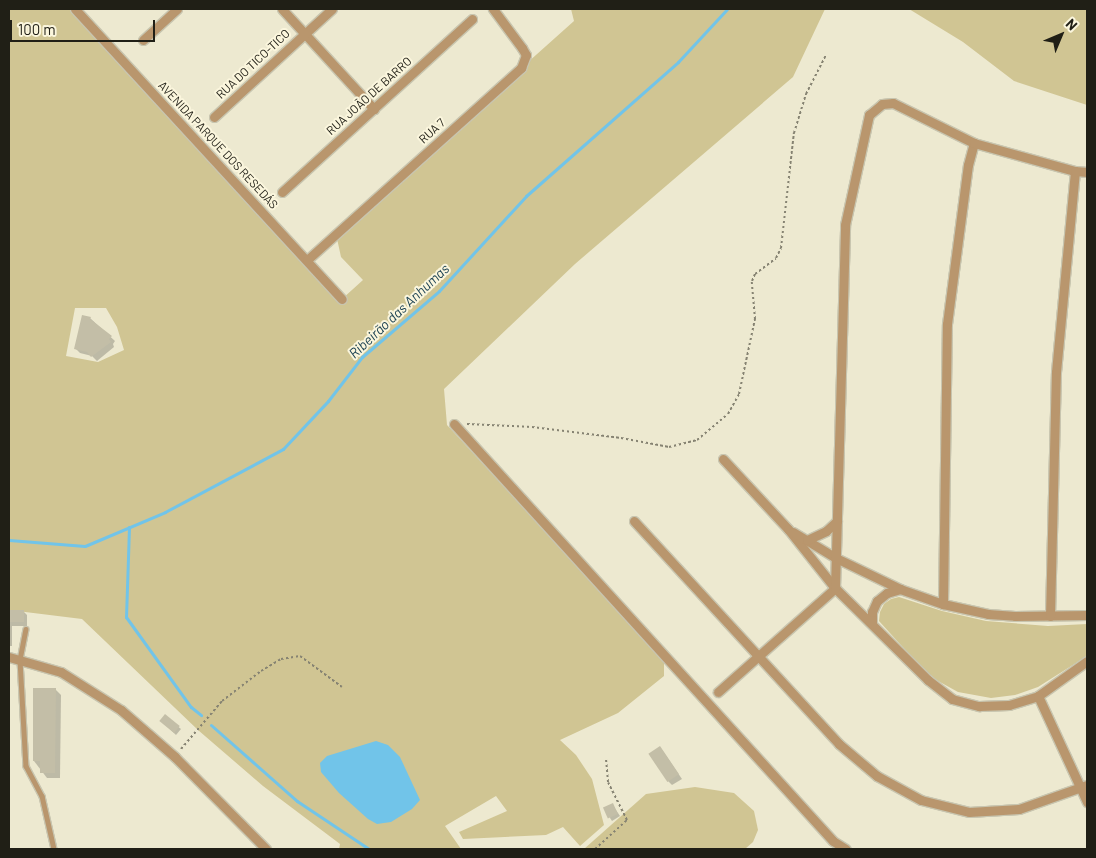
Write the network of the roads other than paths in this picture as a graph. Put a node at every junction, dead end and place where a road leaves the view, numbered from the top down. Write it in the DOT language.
graph roads {
  1 [pos="74,9"];
  2 [pos="177,9"];
  3 [pos="282,9"];
  4 [pos="332,9"];
  5 [pos="493,9"];
  6 [pos="472,19"];
  7 [pos="305,33"];
  8 [pos="143,40"];
  9 [pos="374,109"];
  10 [pos="214,117"];
  11 [pos="974,143"];
  12 [pos="1075,171"];
  13 [pos="1087,172"];
  14 [pos="282,192"];
  15 [pos="307,260"];
  16 [pos="342,299"];
  17 [pos="454,424"];
  18 [pos="723,459"];
  19 [pos="634,521"];
  20 [pos="837,521"];
  21 [pos="788,529"];
  22 [pos="807,540"];
  23 [pos="836,558"];
  24 [pos="835,588"];
  25 [pos="900,589"];
  26 [pos="943,604"];
  27 [pos="1087,614"];
  28 [pos="1050,616"];
  29 [pos="872,624"];
  30 [pos="26,629"];
  31 [pos="759,656"];
  32 [pos="9,657"];
  33 [pos="20,660"];
  34 [pos="1087,661"];
  35 [pos="718,692"];
  36 [pos="1038,696"];
  37 [pos="1084,787"];
  38 [pos="1087,802"];
  39 [pos="54,849"];
  40 [pos="266,849"];
  41 [pos="846,849"];
  1 -- 15 [label="street, AVENIDA PARQUE DOS RESEDÁS"];
  2 -- 8 [label="street"];
  3 -- 7 [label="street"];
  4 -- 7 [label="street, RUA DO TICO-TICO"];
  5 -- 15 [label="street, RUA 7"];
  6 -- 9 [label="street, RUA JOÃO DE BARRO"];
  7 -- 9 [label="street"];
  7 -- 10 [label="street, RUA DO TICO-TICO"];
  9 -- 14 [label="street, RUA JOÃO DE BARRO"];
  11 -- 12 [label="street"];
  11 -- 20 [label="street"];
  11 -- 26 [label="street"];
  12 -- 13 [label="street"];
  12 -- 28 [label="street"];
  15 -- 16 [label="street, AVENIDA PARQUE DOS RESEDÁS"];
  17 -- 41 [label="street"];
  18 -- 21 [label="street"];
  19 -- 31 [label="street"];
  20 -- 22 [label="street"];
  20 -- 23 [label="street"];
  21 -- 22 [label="street"];
  21 -- 24 [label="street"];
  22 -- 23 [label="street"];
  23 -- 24 [label="street"];
  23 -- 25 [label="street"];
  24 -- 29 [label="street"];
  24 -- 31 [label="street"];
  25 -- 26 [label="street"];
  25 -- 29 [label="street"];
  26 -- 28 [label="street"];
  27 -- 28 [label="street"];
  29 -- 36 [label="street"];
  30 -- 33 [label="lane"];
  31 -- 35 [label="street"];
  31 -- 37 [label="street"];
  32 -- 33 [label="street"];
  33 -- 39 [label="lane"];
  33 -- 40 [label="street"];
  34 -- 36 [label="street"];
  36 -- 37 [label="street"];
  37 -- 38 [label="street"];
}
